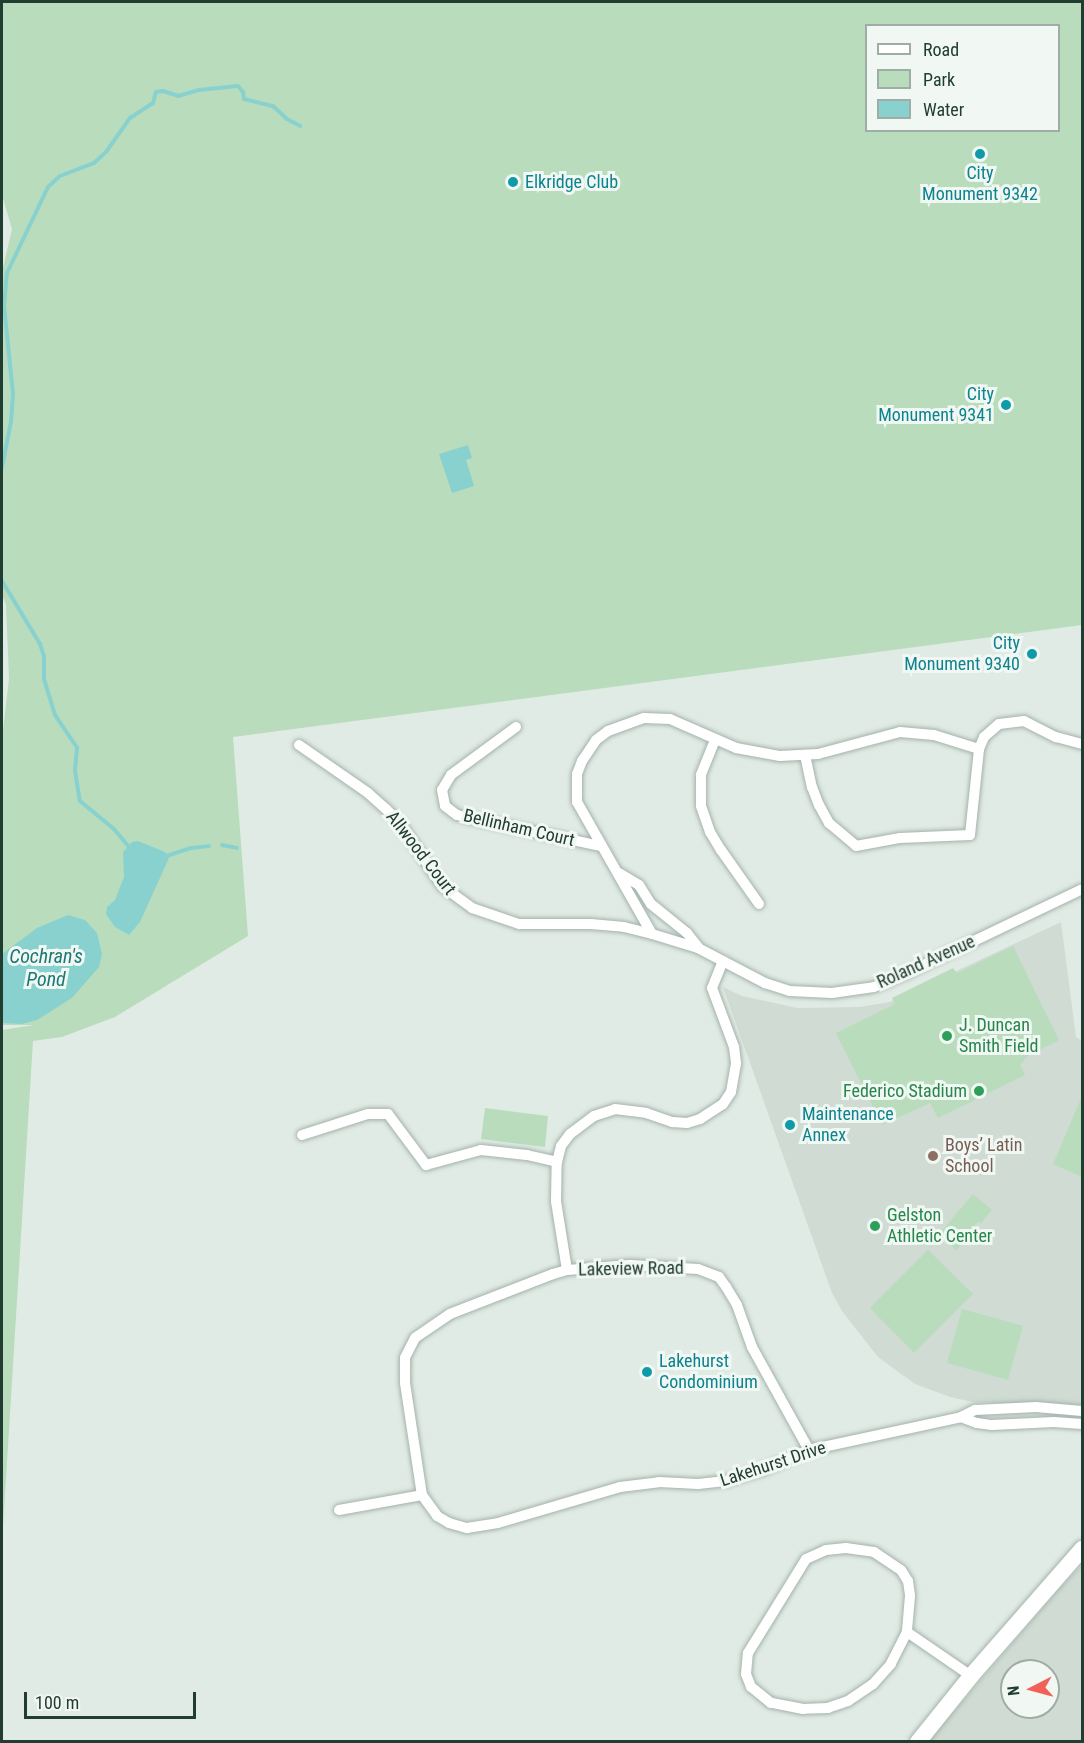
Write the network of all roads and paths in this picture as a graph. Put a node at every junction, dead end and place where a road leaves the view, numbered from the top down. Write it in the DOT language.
graph roads {
  1 [pos="516,727"];
  2 [pos="715,740"];
  3 [pos="1083,744"];
  4 [pos="299,745"];
  5 [pos="979,749"];
  6 [pos="805,755"];
  7 [pos="601,846"];
  8 [pos="616,872"];
  9 [pos="1083,889"];
  10 [pos="759,904"];
  11 [pos="652,934"];
  12 [pos="698,948"];
  13 [pos="723,961"];
  14 [pos="302,1135"];
  15 [pos="556,1162"];
  16 [pos="567,1270"];
  17 [pos="1083,1411"];
  18 [pos="961,1417"];
  19 [pos="1083,1424"];
  20 [pos="809,1450"];
  21 [pos="422,1495"];
  22 [pos="339,1510"];
  23 [pos="1083,1550"];
  24 [pos="907,1632"];
  25 [pos="971,1676"];
  26 [pos="918,1742"];
  1 -- 7 [label="street, Bellinham Court"];
  2 -- 6 [label="street"];
  2 -- 7 [label="street"];
  2 -- 10 [label="street"];
  3 -- 5 [label="street"];
  4 -- 11 [label="street, Allwood Court"];
  5 -- 6 [label="street"];
  5 -- 6 [label="street"];
  7 -- 8 [label="street"];
  8 -- 11 [label="street"];
  8 -- 12 [label="street"];
  9 -- 13 [label="street, Roland Avenue"];
  11 -- 12 [label="street, Allwood Court"];
  12 -- 13 [label="street, Roland Avenue"];
  13 -- 15 [label="street"];
  14 -- 15 [label="street"];
  15 -- 16 [label="street"];
  16 -- 20 [label="street, Lakeview Road"];
  16 -- 21 [label="street, Lakeview Road"];
  17 -- 18 [label="street, Lakehurst Drive"];
  18 -- 19 [label="street, Lakehurst Drive"];
  18 -- 20 [label="street, Lakehurst Drive"];
  20 -- 21 [label="street, Lakehurst Drive"];
  21 -- 22 [label="street"];
  23 -- 25 [label="street"];
  24 -- 24 [label="street"];
  24 -- 25 [label="street"];
  25 -- 26 [label="street"];
}
